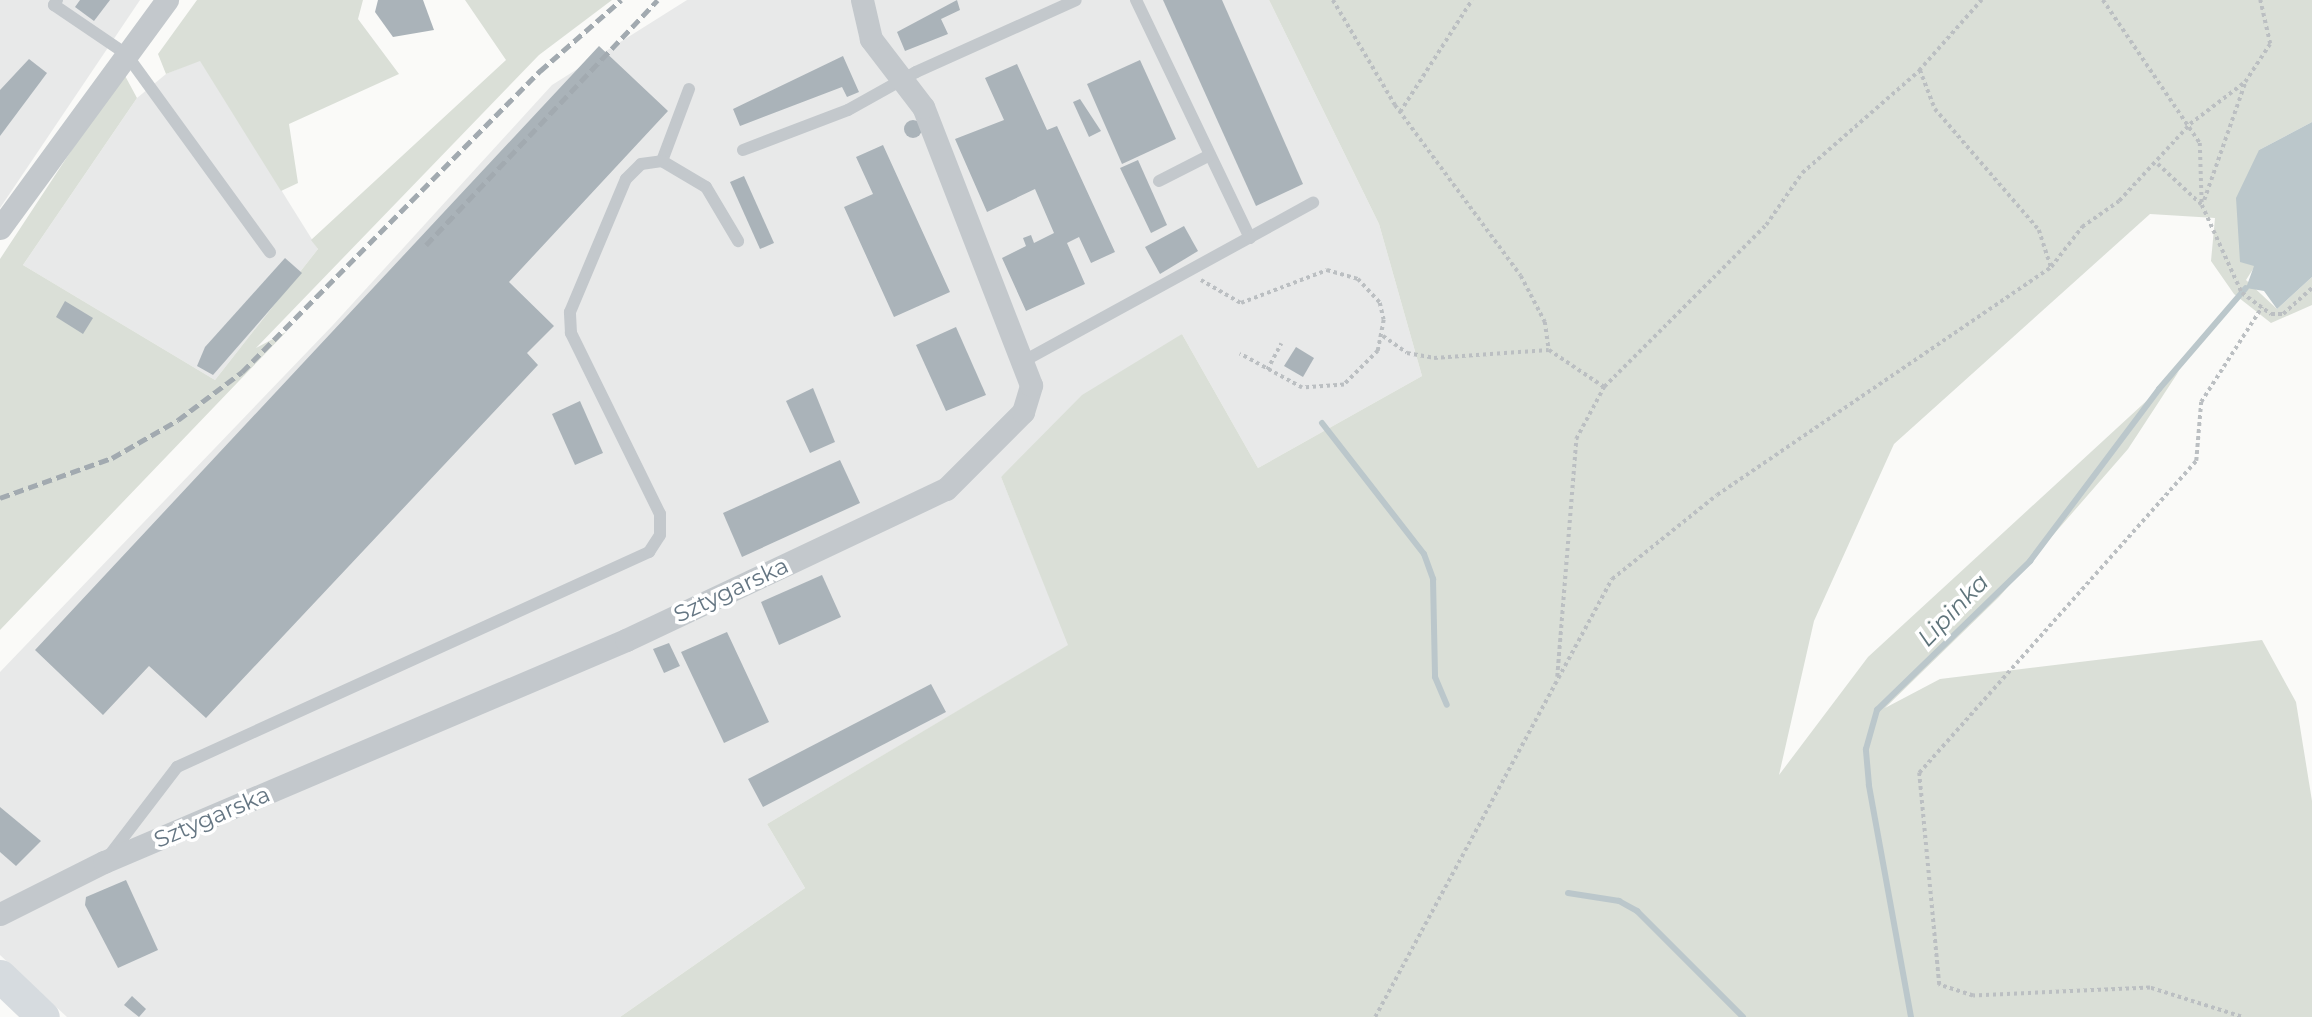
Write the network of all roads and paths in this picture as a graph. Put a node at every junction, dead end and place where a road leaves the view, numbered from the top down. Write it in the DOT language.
graph roads {
  1 [pos="57,0"];
  2 [pos="167,0"];
  3 [pos="862,0"];
  4 [pos="1076,0"];
  5 [pos="1136,0"];
  6 [pos="1332,0"];
  7 [pos="1472,0"];
  8 [pos="1982,0"];
  9 [pos="2103,0"];
  10 [pos="2260,0"];
  11 [pos="126,54"];
  12 [pos="1920,70"];
  13 [pos="902,81"];
  14 [pos="2245,82"];
  15 [pos="689,89"];
  16 [pos="1400,112"];
  17 [pos="2190,124"];
  18 [pos="743,150"];
  19 [pos="1210,155"];
  20 [pos="662,161"];
  21 [pos="2157,163"];
  22 [pos="1159,181"];
  23 [pos="1313,203"];
  24 [pos="2202,205"];
  25 [pos="0,228"];
  26 [pos="1250,238"];
  27 [pos="738,241"];
  28 [pos="270,252"];
  29 [pos="2051,267"];
  30 [pos="1194,270"];
  31 [pos="2312,288"];
  32 [pos="2262,307"];
  33 [pos="1383,336"];
  34 [pos="1281,344"];
  35 [pos="1549,350"];
  36 [pos="1240,354"];
  37 [pos="1022,362"];
  38 [pos="1267,370"];
  39 [pos="1604,387"];
  40 [pos="1556,679"];
  41 [pos="104,862"];
  42 [pos="0,914"];
  43 [pos="0,976"];
  44 [pos="43,1017"];
  45 [pos="1375,1017"];
  46 [pos="2241,1017"];
  1 -- 11 [label="lane"];
  2 -- 11 [label="street"];
  3 -- 13 [label="street, Sztygarska"];
  4 -- 13 [label="lane"];
  5 -- 19 [label="lane"];
  6 -- 16 [label="path"];
  7 -- 16 [label="path"];
  8 -- 12 [label="path"];
  9 -- 17 [label="path"];
  10 -- 14 [label="path"];
  11 -- 25 [label="street"];
  11 -- 28 [label="lane"];
  12 -- 29 [label="path"];
  12 -- 39 [label="path"];
  13 -- 18 [label="lane"];
  13 -- 37 [label="street, Sztygarska"];
  14 -- 17 [label="path"];
  14 -- 24 [label="path"];
  15 -- 20 [label="lane"];
  16 -- 35 [label="path"];
  17 -- 21 [label="path"];
  17 -- 24 [label="path"];
  19 -- 22 [label="lane"];
  19 -- 26 [label="lane"];
  20 -- 27 [label="lane"];
  20 -- 41 [label="lane"];
  21 -- 24 [label="path"];
  21 -- 29 [label="path"];
  23 -- 26 [label="lane"];
  24 -- 32 [label="path"];
  26 -- 30 [label="lane"];
  29 -- 40 [label="path"];
  30 -- 33 [label="path"];
  30 -- 37 [label="lane"];
  31 -- 32 [label="path"];
  32 -- 46 [label="path"];
  33 -- 35 [label="path"];
  33 -- 38 [label="path"];
  34 -- 38 [label="path"];
  35 -- 39 [label="path"];
  36 -- 38 [label="path"];
  37 -- 41 [label="street, Sztygarska"];
  39 -- 40 [label="path"];
  40 -- 45 [label="path"];
  41 -- 42 [label="street, Sztygarska"];
  43 -- 44 [label="street"];
}
